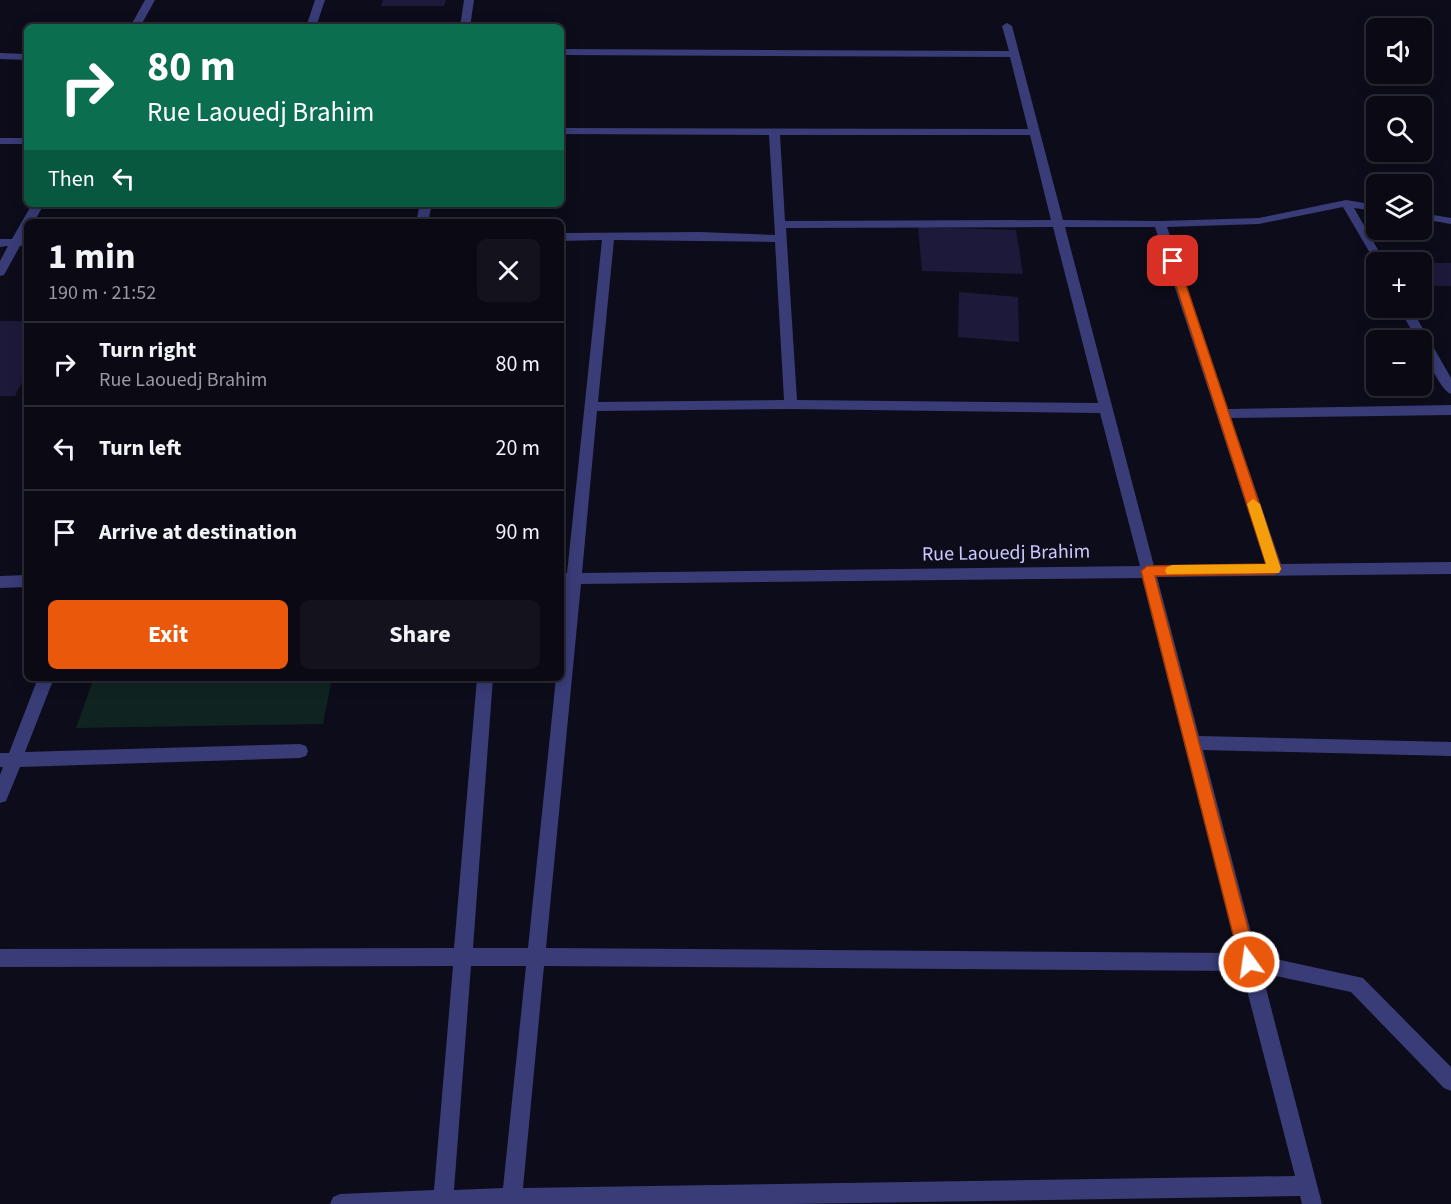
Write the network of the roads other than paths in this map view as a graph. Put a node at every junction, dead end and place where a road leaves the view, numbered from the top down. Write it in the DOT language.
graph roads {
  1 [pos="150,0"];
  2 [pos="320,0"];
  3 [pos="469,0"];
  4 [pos="137,24"];
  5 [pos="312,24"];
  6 [pos="465,24"];
  7 [pos="1007,26"];
  8 [pos="564,52"];
  9 [pos="1014,54"];
  10 [pos="0,56"];
  11 [pos="24,57"];
  12 [pos="564,131"];
  13 [pos="774,132"];
  14 [pos="1034,132"];
  15 [pos="0,141"];
  16 [pos="24,141"];
  17 [pos="1346,203"];
  18 [pos="1366,206"];
  19 [pos="1432,218"];
  20 [pos="1451,221"];
  21 [pos="1058,223"];
  22 [pos="1160,224"];
  23 [pos="781,232"];
  24 [pos="564,237"];
  25 [pos="608,237"];
  26 [pos="22,242"];
  27 [pos="0,243"];
  28 [pos="1373,252"];
  29 [pos="0,272"];
  30 [pos="1411,318"];
  31 [pos="1451,390"];
  32 [pos="791,404"];
  33 [pos="591,407"];
  34 [pos="1106,408"];
  35 [pos="1451,410"];
  36 [pos="1224,414"];
  37 [pos="1451,567"];
  38 [pos="1275,569"];
  39 [pos="1147,571"];
  40 [pos="567,579"];
  41 [pos="24,581"];
  42 [pos="0,582"];
  43 [pos="564,616"];
  44 [pos="45,681"];
  45 [pos="485,681"];
  46 [pos="559,681"];
  47 [pos="1192,743"];
  48 [pos="1451,749"];
  49 [pos="300,751"];
  50 [pos="7,760"];
  51 [pos="0,796"];
  52 [pos="463,957"];
  53 [pos="536,957"];
  54 [pos="0,958"];
  55 [pos="1249,962"];
  56 [pos="1451,1081"];
  57 [pos="1310,1195"];
  58 [pos="512,1198"];
  59 [pos="444,1202"];
  60 [pos="340,1204"];
  1 -- 4 [label="street"];
  2 -- 5 [label="street"];
  3 -- 6 [label="street"];
  7 -- 9 [label="street"];
  8 -- 9 [label="street"];
  9 -- 14 [label="street"];
  10 -- 11 [label="street"];
  12 -- 13 [label="street"];
  13 -- 14 [label="street"];
  13 -- 23 [label="street"];
  14 -- 21 [label="street"];
  15 -- 16 [label="street"];
  17 -- 18 [label="street"];
  17 -- 22 [label="street"];
  17 -- 28 [label="street"];
  19 -- 20 [label="street"];
  21 -- 22 [label="street"];
  21 -- 23 [label="street"];
  21 -- 34 [label="street"];
  22 -- 36 [label="street"];
  23 -- 25 [label="street"];
  23 -- 32 [label="street"];
  24 -- 25 [label="street"];
  25 -- 33 [label="street"];
  26 -- 27 [label="street"];
  26 -- 29 [label="street"];
  30 -- 31 [label="street"];
  32 -- 33 [label="street"];
  32 -- 34 [label="street"];
  33 -- 40 [label="street"];
  34 -- 39 [label="street"];
  35 -- 36 [label="street"];
  36 -- 38 [label="street"];
  37 -- 38 [label="street, Rue Laouedj Brahim"];
  38 -- 39 [label="street, Rue Laouedj Brahim"];
  39 -- 40 [label="street, Rue Laouedj Brahim"];
  39 -- 47 [label="street"];
  40 -- 43 [label="street"];
  41 -- 42 [label="street"];
  44 -- 50 [label="street"];
  45 -- 52 [label="street"];
  46 -- 53 [label="street"];
  47 -- 48 [label="street"];
  47 -- 55 [label="street"];
  49 -- 50 [label="street"];
  50 -- 51 [label="street"];
  52 -- 53 [label="street"];
  52 -- 54 [label="street"];
  52 -- 59 [label="street"];
  53 -- 55 [label="street"];
  53 -- 58 [label="street"];
  55 -- 56 [label="street"];
  55 -- 57 [label="street"];
  57 -- 58 [label="street"];
  58 -- 59 [label="street"];
  59 -- 60 [label="street"];
}
